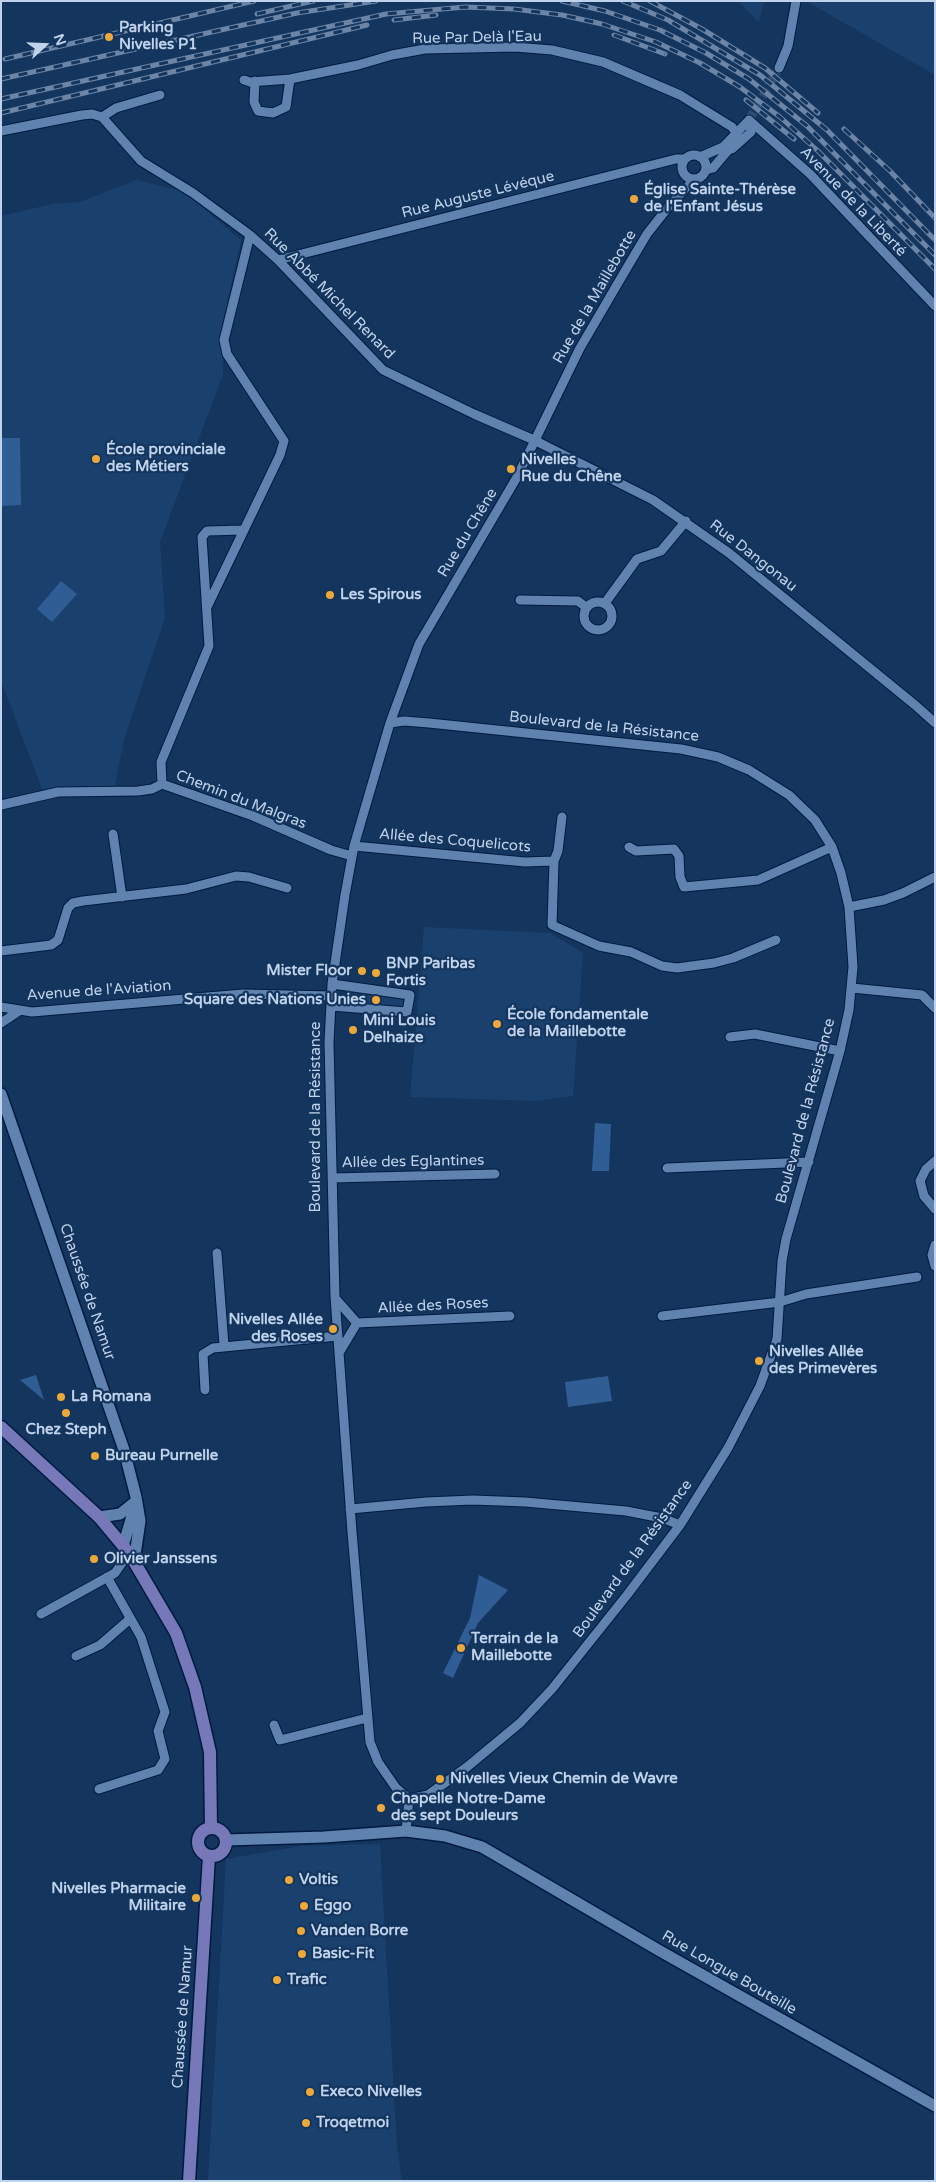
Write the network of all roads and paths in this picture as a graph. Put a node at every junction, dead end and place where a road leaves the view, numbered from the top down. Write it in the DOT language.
graph roads {
  1 [pos="796,1"];
  2 [pos="778,68"];
  3 [pos="290,79"];
  4 [pos="244,80"];
  5 [pos="256,81"];
  6 [pos="160,95"];
  7 [pos="102,117"];
  8 [pos="749,120"];
  9 [pos="1,131"];
  10 [pos="737,134"];
  11 [pos="724,156"];
  12 [pos="700,157"];
  13 [pos="685,159"];
  14 [pos="706,170"];
  15 [pos="695,179"];
  16 [pos="250,234"];
  17 [pos="278,260"];
  18 [pos="935,306"];
  19 [pos="534,440"];
  20 [pos="686,521"];
  21 [pos="243,530"];
  22 [pos="520,600"];
  23 [pos="605,603"];
  24 [pos="208,607"];
  25 [pos="587,608"];
  26 [pos="390,723"];
  27 [pos="935,724"];
  28 [pos="162,784"];
  29 [pos="1,805"];
  30 [pos="562,817"];
  31 [pos="113,834"];
  32 [pos="354,846"];
  33 [pos="629,847"];
  34 [pos="832,848"];
  35 [pos="352,856"];
  36 [pos="554,861"];
  37 [pos="935,877"];
  38 [pos="287,888"];
  39 [pos="122,896"];
  40 [pos="849,907"];
  41 [pos="776,940"];
  42 [pos="1,951"];
  43 [pos="332,984"];
  44 [pos="852,988"];
  45 [pos="331,996"];
  46 [pos="331,1006"];
  47 [pos="1,1007"];
  48 [pos="935,1008"];
  49 [pos="19,1011"];
  50 [pos="1,1023"];
  51 [pos="730,1038"];
  52 [pos="840,1051"];
  53 [pos="1,1094"];
  54 [pos="935,1161"];
  55 [pos="809,1162"];
  56 [pos="667,1168"];
  57 [pos="494,1174"];
  58 [pos="332,1178"];
  59 [pos="935,1209"];
  60 [pos="935,1245"];
  61 [pos="217,1253"];
  62 [pos="935,1266"];
  63 [pos="917,1277"];
  64 [pos="334,1297"];
  65 [pos="780,1302"];
  66 [pos="510,1316"];
  67 [pos="662,1316"];
  68 [pos="357,1323"];
  69 [pos="338,1336"];
  70 [pos="224,1345"];
  71 [pos="339,1353"];
  72 [pos="205,1390"];
  73 [pos="1,1426"];
  74 [pos="136,1501"];
  75 [pos="350,1509"];
  76 [pos="99,1518"];
  77 [pos="680,1525"];
  78 [pos="129,1554"];
  79 [pos="107,1577"];
  80 [pos="41,1614"];
  81 [pos="130,1619"];
  82 [pos="76,1656"];
  83 [pos="367,1718"];
  84 [pos="274,1725"];
  85 [pos="99,1789"];
  86 [pos="409,1798"];
  87 [pos="211,1828"];
  88 [pos="406,1831"];
  89 [pos="226,1840"];
  90 [pos="210,1856"];
  91 [pos="935,2106"];
  92 [pos="189,2181"];
  1 -- 2 [label="street"];
  3 -- 5 [label="street, Rue Par Delà l'Eau"];
  3 -- 5 [label="street"];
  3 -- 10 [label="street, Rue Par Delà l'Eau"];
  4 -- 5 [label="street, Rue Par Delà l'Eau"];
  6 -- 7 [label="street"];
  7 -- 9 [label="street"];
  7 -- 16 [label="street, Rue Abbé Michel Renard"];
  8 -- 10 [label="street"];
  8 -- 11 [label="street"];
  8 -- 18 [label="street, Avenue de la Liberté"];
  10 -- 11 [label="street"];
  10 -- 12 [label="street"];
  11 -- 14 [label="street"];
  12 -- 13 [label="street"];
  12 -- 14 [label="street"];
  13 -- 15 [label="street"];
  13 -- 17 [label="street, Rue Auguste Lévéque"];
  14 -- 15 [label="street"];
  15 -- 19 [label="street, Rue de la Maillebotte"];
  16 -- 17 [label="street, Rue Abbé Michel Renard"];
  16 -- 21 [label="street"];
  17 -- 19 [label="street, Rue Abbé Michel Renard"];
  19 -- 20 [label="street, Rue Dangonau"];
  19 -- 26 [label="street, Rue du Chêne"];
  20 -- 23 [label="street"];
  20 -- 27 [label="street, Rue Dangonau"];
  21 -- 24 [label="street"];
  21 -- 24 [label="street"];
  22 -- 25 [label="street"];
  23 -- 25 [label="street"];
  23 -- 25 [label="street"];
  24 -- 28 [label="street"];
  26 -- 32 [label="street, Boulevard de la Résistance"];
  26 -- 34 [label="street, Boulevard de la Résistance"];
  28 -- 29 [label="street, Chemin du Malgras"];
  28 -- 35 [label="street, Chemin du Malgras"];
  30 -- 36 [label="street"];
  31 -- 39 [label="street"];
  32 -- 35 [label="street, Boulevard de la Résistance"];
  32 -- 36 [label="street, Allée des Coquelicots"];
  33 -- 34 [label="street"];
  34 -- 40 [label="street, Boulevard de la Résistance"];
  35 -- 43 [label="street, Boulevard de la Résistance"];
  36 -- 41 [label="street"];
  37 -- 40 [label="street"];
  38 -- 39 [label="street"];
  39 -- 42 [label="street"];
  40 -- 44 [label="street, Boulevard de la Résistance"];
  43 -- 45 [label="street, Boulevard de la Résistance"];
  43 -- 46 [label="street"];
  44 -- 48 [label="street"];
  44 -- 52 [label="street, Boulevard de la Résistance"];
  45 -- 46 [label="street, Boulevard de la Résistance"];
  45 -- 49 [label="street, Avenue de l'Aviation"];
  46 -- 58 [label="street, Boulevard de la Résistance"];
  47 -- 49 [label="street, Avenue de l'Aviation"];
  49 -- 50 [label="street, Avenue de l'Aviation"];
  51 -- 52 [label="street"];
  52 -- 55 [label="street, Boulevard de la Résistance"];
  53 -- 74 [label="street, Chaussée de Namur"];
  54 -- 59 [label="street"];
  55 -- 56 [label="street"];
  55 -- 65 [label="street, Boulevard de la Résistance"];
  57 -- 58 [label="street, Allée des Eglantines"];
  58 -- 64 [label="street, Boulevard de la Résistance"];
  60 -- 62 [label="street"];
  61 -- 70 [label="street"];
  63 -- 65 [label="street"];
  64 -- 68 [label="street, Allée des Roses"];
  64 -- 69 [label="street, Boulevard de la Résistance"];
  65 -- 67 [label="street"];
  65 -- 77 [label="street, Boulevard de la Résistance"];
  66 -- 68 [label="street, Allée des Roses"];
  68 -- 71 [label="street, Allée des Roses"];
  69 -- 70 [label="street"];
  69 -- 71 [label="street, Boulevard de la Résistance"];
  70 -- 72 [label="street"];
  71 -- 75 [label="street, Boulevard de la Résistance"];
  73 -- 76 [label="main road"];
  74 -- 76 [label="street"];
  74 -- 78 [label="street, Chaussée de Namur"];
  74 -- 78 [label="street, Chaussée de Namur"];
  75 -- 77 [label="street"];
  75 -- 83 [label="street, Boulevard de la Résistance"];
  76 -- 78 [label="main road"];
  77 -- 86 [label="street, Boulevard de la Résistance"];
  78 -- 79 [label="street"];
  78 -- 87 [label="main road"];
  79 -- 80 [label="street"];
  79 -- 81 [label="street"];
  81 -- 82 [label="street"];
  81 -- 85 [label="street"];
  83 -- 84 [label="street"];
  83 -- 86 [label="street, Boulevard de la Résistance"];
  86 -- 88 [label="street"];
  87 -- 89 [label="main road"];
  87 -- 90 [label="main road"];
  88 -- 89 [label="street"];
  88 -- 91 [label="street, Rue Longue Bouteille"];
  89 -- 90 [label="main road"];
  90 -- 92 [label="main road, Chaussée de Namur"];
}
